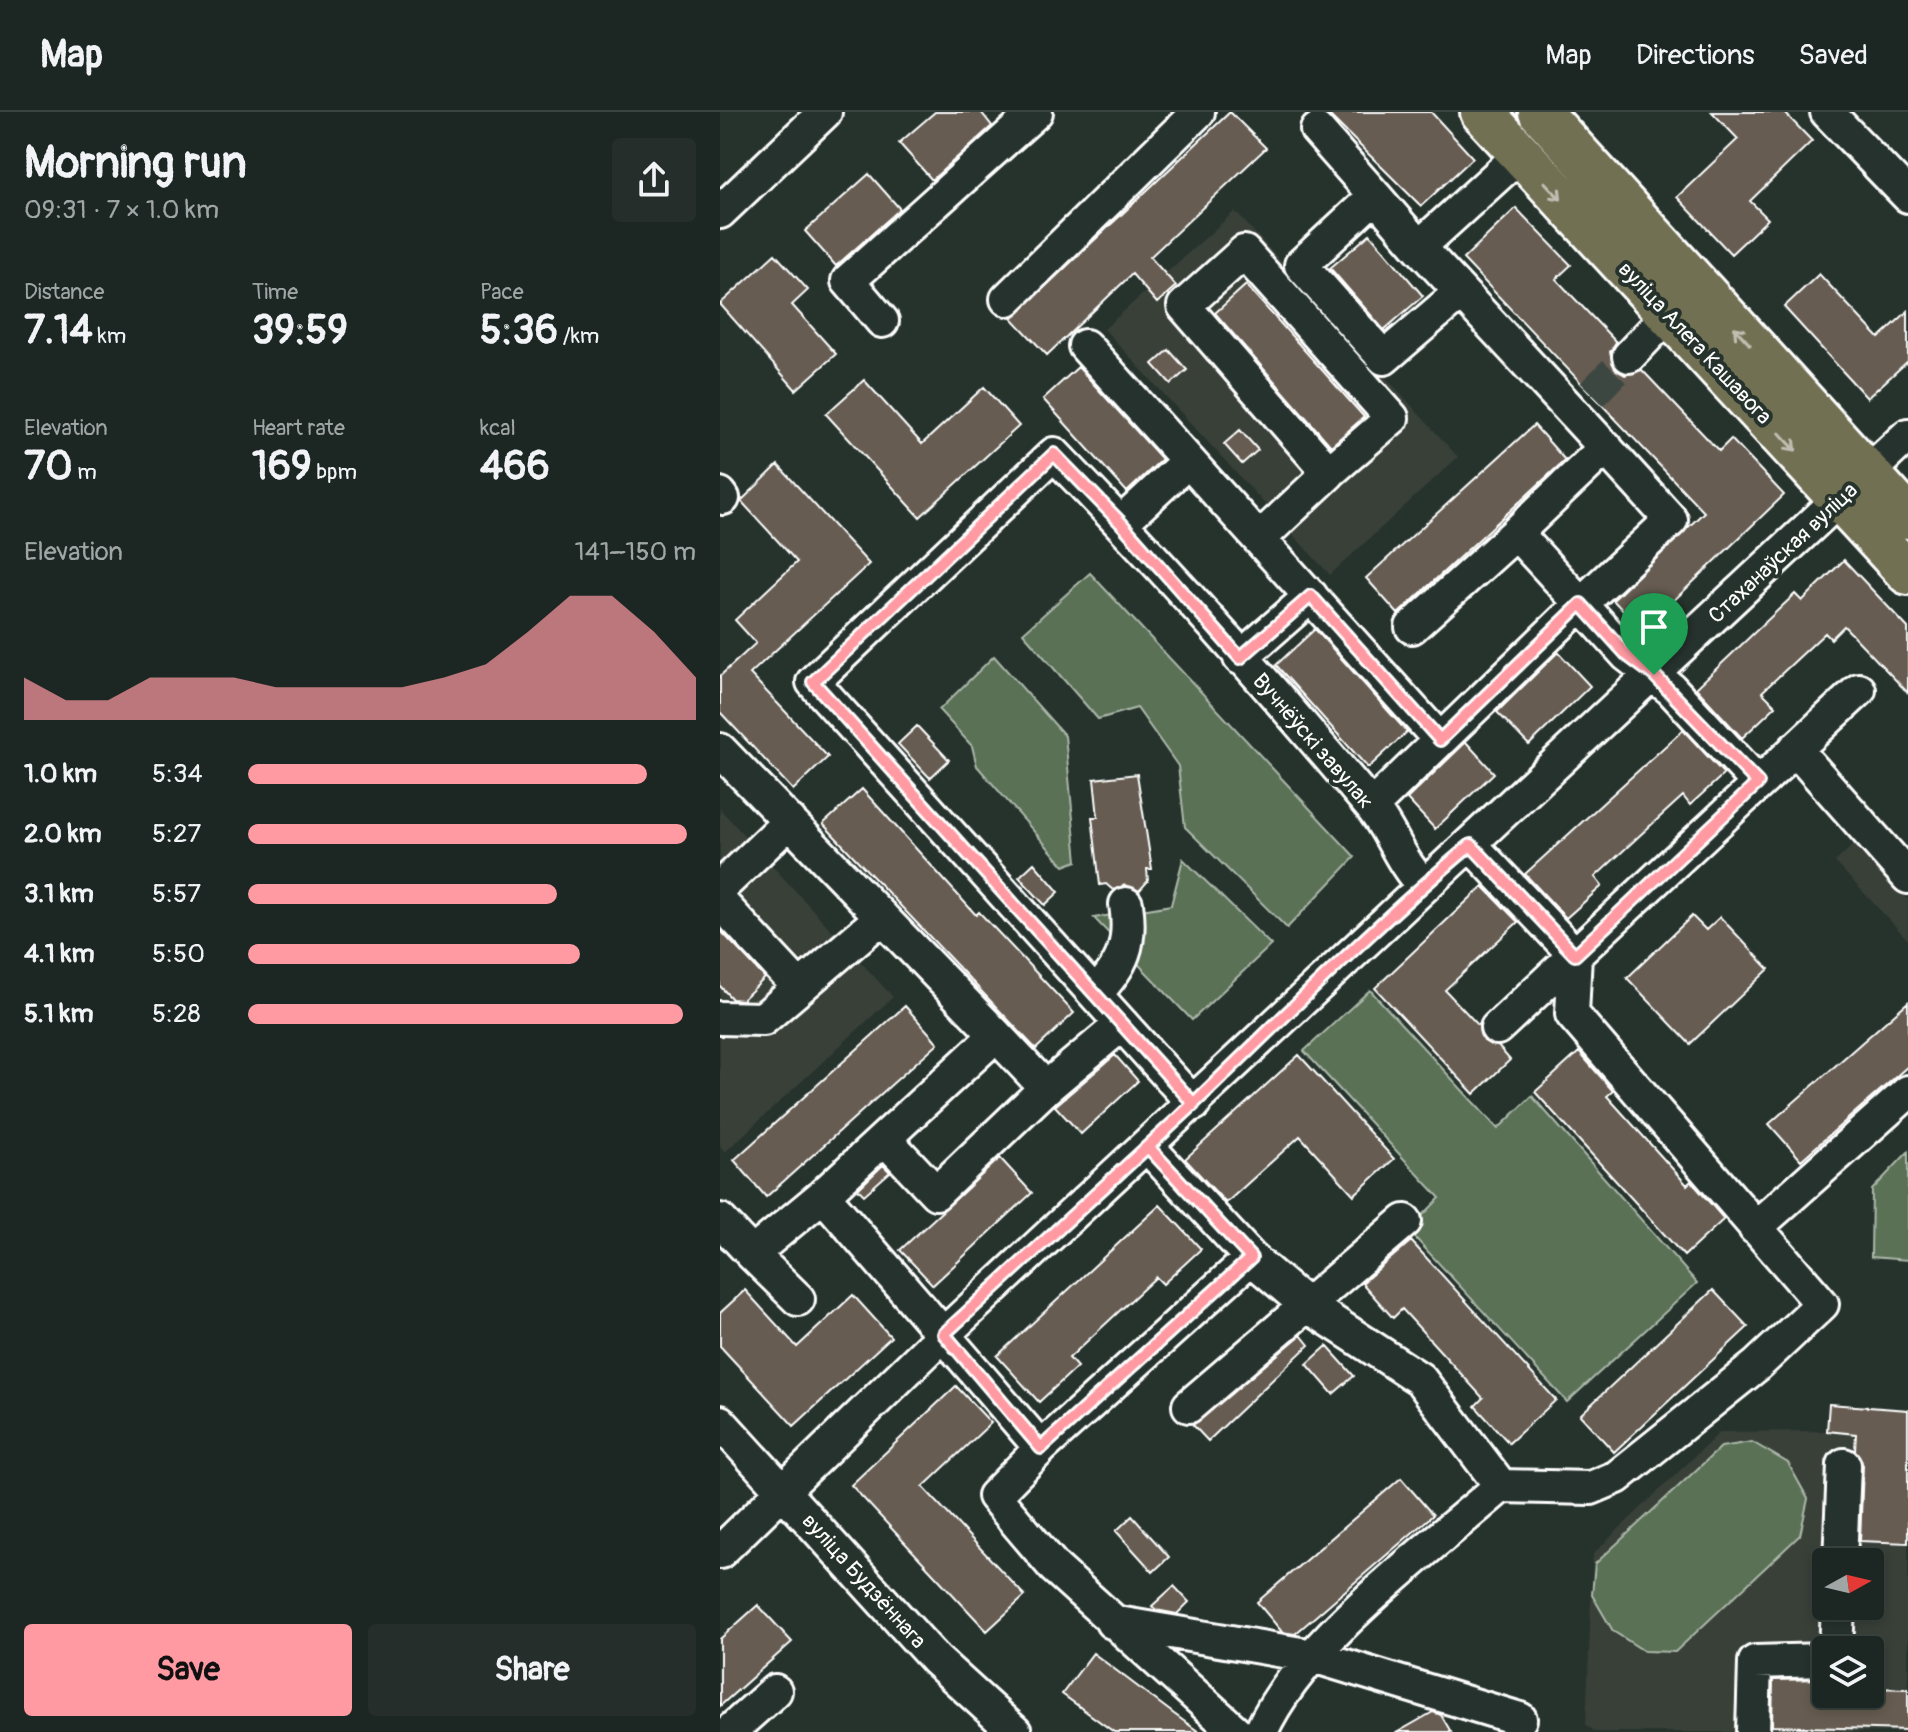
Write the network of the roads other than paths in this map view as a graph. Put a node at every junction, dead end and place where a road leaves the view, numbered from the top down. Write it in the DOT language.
graph roads {
  1 [pos="825,112"];
  2 [pos="1036,112"];
  3 [pos="1198,112"];
  4 [pos="1482,112"];
  5 [pos="1540,112"];
  6 [pos="1827,112"];
  7 [pos="1317,130"];
  8 [pos="1520,155"];
  9 [pos="1375,196"];
  10 [pos="1908,196"];
  11 [pos="720,212"];
  12 [pos="1419,247"];
  13 [pos="1461,292"];
  14 [pos="1007,299"];
  15 [pos="1669,314"];
  16 [pos="882,321"];
  17 [pos="1085,346"];
  18 [pos="1629,356"];
  19 [pos="1908,435"];
  20 [pos="1606,447"];
  21 [pos="1188,461"];
  22 [pos="1325,476"];
  23 [pos="1854,487"];
  24 [pos="1908,517"];
  25 [pos="1121,523"];
  26 [pos="1516,533"];
  27 [pos="1259,539"];
  28 [pos="1908,573"];
  29 [pos="1311,596"];
  30 [pos="1581,604"];
  31 [pos="1412,627"];
  32 [pos="1240,658"];
  33 [pos="1654,675"];
  34 [pos="1859,690"];
  35 [pos="1440,740"];
  36 [pos="1795,749"];
  37 [pos="720,750"];
  38 [pos="1758,783"];
  39 [pos="1372,806"];
  40 [pos="790,821"];
  41 [pos="1471,845"];
  42 [pos="1908,877"];
  43 [pos="1423,885"];
  44 [pos="720,888"];
  45 [pos="720,902"];
  46 [pos="1126,904"];
  47 [pos="882,917"];
  48 [pos="1575,955"];
  49 [pos="799,987"];
  50 [pos="1095,994"];
  51 [pos="720,1018"];
  52 [pos="1122,1024"];
  53 [pos="1497,1028"];
  54 [pos="996,1035"];
  55 [pos="1046,1088"];
  56 [pos="1908,1092"];
  57 [pos="1194,1104"];
  58 [pos="886,1140"];
  59 [pos="1148,1147"];
  60 [pos="823,1195"];
  61 [pos="720,1220"];
  62 [pos="1405,1221"];
  63 [pos="1755,1228"];
  64 [pos="752,1254"];
  65 [pos="1251,1258"];
  66 [pos="798,1299"];
  67 [pos="1305,1304"];
  68 [pos="944,1334"];
  69 [pos="1189,1406"];
  70 [pos="720,1422"];
  71 [pos="1041,1448"];
  72 [pos="1844,1465"];
  73 [pos="1501,1486"];
  74 [pos="782,1490"];
  75 [pos="725,1538"];
  76 [pos="1841,1548"];
  77 [pos="1112,1622"];
  78 [pos="1313,1656"];
  79 [pos="1812,1660"];
  80 [pos="775,1691"];
  81 [pos="1522,1728"];
  82 [pos="729,1732"];
  83 [pos="1015,1732"];
  84 [pos="1236,1732"];
  85 [pos="1261,1732"];
  86 [pos="1753,1732"];
  1 -- 11 [label="street"];
  2 -- 16 [label="street"];
  3 -- 14 [label="street"];
  4 -- 8 [label="main road, вуліца Алега Кашавога"];
  23 -- 5 [label="main road, вуліца Алега Кашавога, one-way"];
  6 -- 10 [label="street"];
  7 -- 9 [label="street"];
  8 -- 12 [label="street"];
  8 -- 15 [label="main road, вуліца Алега Кашавога, one-way"];
  9 -- 12 [label="street"];
  9 -- 13 [label="street"];
  12 -- 13 [label="street"];
  13 -- 20 [label="street"];
  15 -- 18 [label="street"];
  15 -- 23 [label="main road, вуліца Алега Кашавога, one-way"];
  17 -- 21 [label="street"];
  19 -- 23 [label="street, Стаханаўская вуліца"];
  20 -- 26 [label="street"];
  20 -- 30 [label="street"];
  21 -- 25 [label="street"];
  21 -- 27 [label="street"];
  22 -- 22 [label="street"];
  22 -- 27 [label="street"];
  23 -- 24 [label="main road, вуліца Алега Кашавога"];
  23 -- 28 [label="main road, вуліца Алега Кашавога"];
  23 -- 33 [label="street, Стаханаўская вуліца"];
  25 -- 32 [label="street, Вучнёўскі завулак"];
  25 -- 50 [label="street, Вучнёўскі завулак"];
  26 -- 30 [label="street"];
  26 -- 31 [label="street"];
  27 -- 29 [label="street"];
  29 -- 32 [label="street"];
  29 -- 35 [label="street"];
  30 -- 33 [label="street"];
  30 -- 35 [label="street"];
  32 -- 39 [label="street, Вучнёўскі завулак"];
  33 -- 38 [label="street"];
  33 -- 41 [label="street, Стаханаўская вуліца"];
  34 -- 36 [label="street"];
  35 -- 39 [label="street"];
  36 -- 38 [label="street"];
  36 -- 42 [label="street"];
  37 -- 40 [label="street"];
  38 -- 48 [label="street"];
  39 -- 43 [label="street, Вучнёўскі завулак"];
  40 -- 44 [label="street"];
  40 -- 47 [label="street"];
  41 -- 43 [label="street, Стаханаўская вуліца"];
  41 -- 48 [label="street"];
  43 -- 57 [label="street, Стаханаўская вуліца"];
  45 -- 49 [label="street"];
  46 -- 50 [label="street"];
  47 -- 49 [label="street"];
  47 -- 54 [label="street"];
  48 -- 53 [label="street"];
  48 -- 63 [label="street"];
  49 -- 51 [label="street"];
  50 -- 52 [label="street, Вучнёўскі завулак"];
  52 -- 55 [label="street"];
  52 -- 57 [label="street, Вучнёўскі завулак"];
  54 -- 55 [label="street"];
  54 -- 58 [label="street"];
  55 -- 58 [label="street"];
  56 -- 63 [label="street"];
  57 -- 59 [label="street, Стаханаўская вуліца"];
  58 -- 60 [label="street"];
  59 -- 65 [label="street"];
  59 -- 68 [label="street, Стаханаўская вуліца"];
  60 -- 64 [label="street"];
  60 -- 68 [label="street"];
  61 -- 64 [label="street"];
  62 -- 67 [label="street"];
  63 -- 73 [label="street"];
  64 -- 66 [label="street"];
  65 -- 67 [label="street"];
  65 -- 71 [label="street"];
  67 -- 69 [label="street"];
  67 -- 73 [label="street"];
  68 -- 71 [label="street"];
  68 -- 74 [label="street, Стаханаўская вуліца"];
  70 -- 74 [label="street, вуліца Будзённага"];
  71 -- 77 [label="street"];
  72 -- 76 [label="street"];
  73 -- 78 [label="street"];
  74 -- 75 [label="street, Стаханаўская вуліца"];
  74 -- 83 [label="street, вуліца Будзённага"];
  77 -- 78 [label="street"];
  77 -- 84 [label="street"];
  78 -- 81 [label="street"];
  78 -- 85 [label="street"];
  79 -- 86 [label="street"];
  80 -- 82 [label="street"];
}
